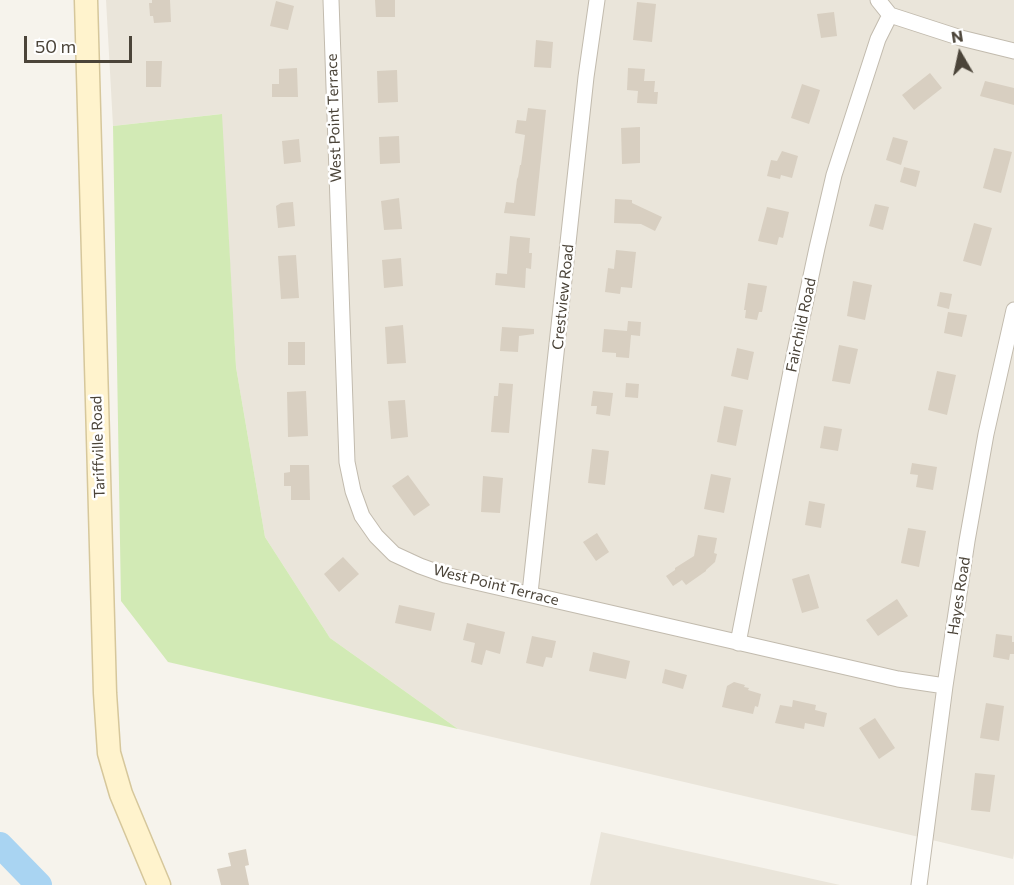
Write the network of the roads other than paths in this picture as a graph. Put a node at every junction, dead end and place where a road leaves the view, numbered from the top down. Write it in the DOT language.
graph roads {
  1 [pos="86,0"];
  2 [pos="331,0"];
  3 [pos="597,0"];
  4 [pos="878,0"];
  5 [pos="890,15"];
  6 [pos="1014,51"];
  7 [pos="1014,310"];
  8 [pos="530,594"];
  9 [pos="738,643"];
  10 [pos="945,686"];
  11 [pos="159,885"];
  12 [pos="919,885"];
  1 -- 11 [label="main road, Tariffville Road"];
  2 -- 8 [label="street, West Point Terrace"];
  3 -- 8 [label="street, Crestview Road"];
  4 -- 5 [label="street"];
  5 -- 6 [label="street"];
  5 -- 9 [label="street, Fairchild Road"];
  7 -- 10 [label="street, Hayes Road"];
  8 -- 9 [label="street, West Point Terrace"];
  9 -- 10 [label="street, West Point Terrace"];
  10 -- 12 [label="street, Hayes Road"];
}
